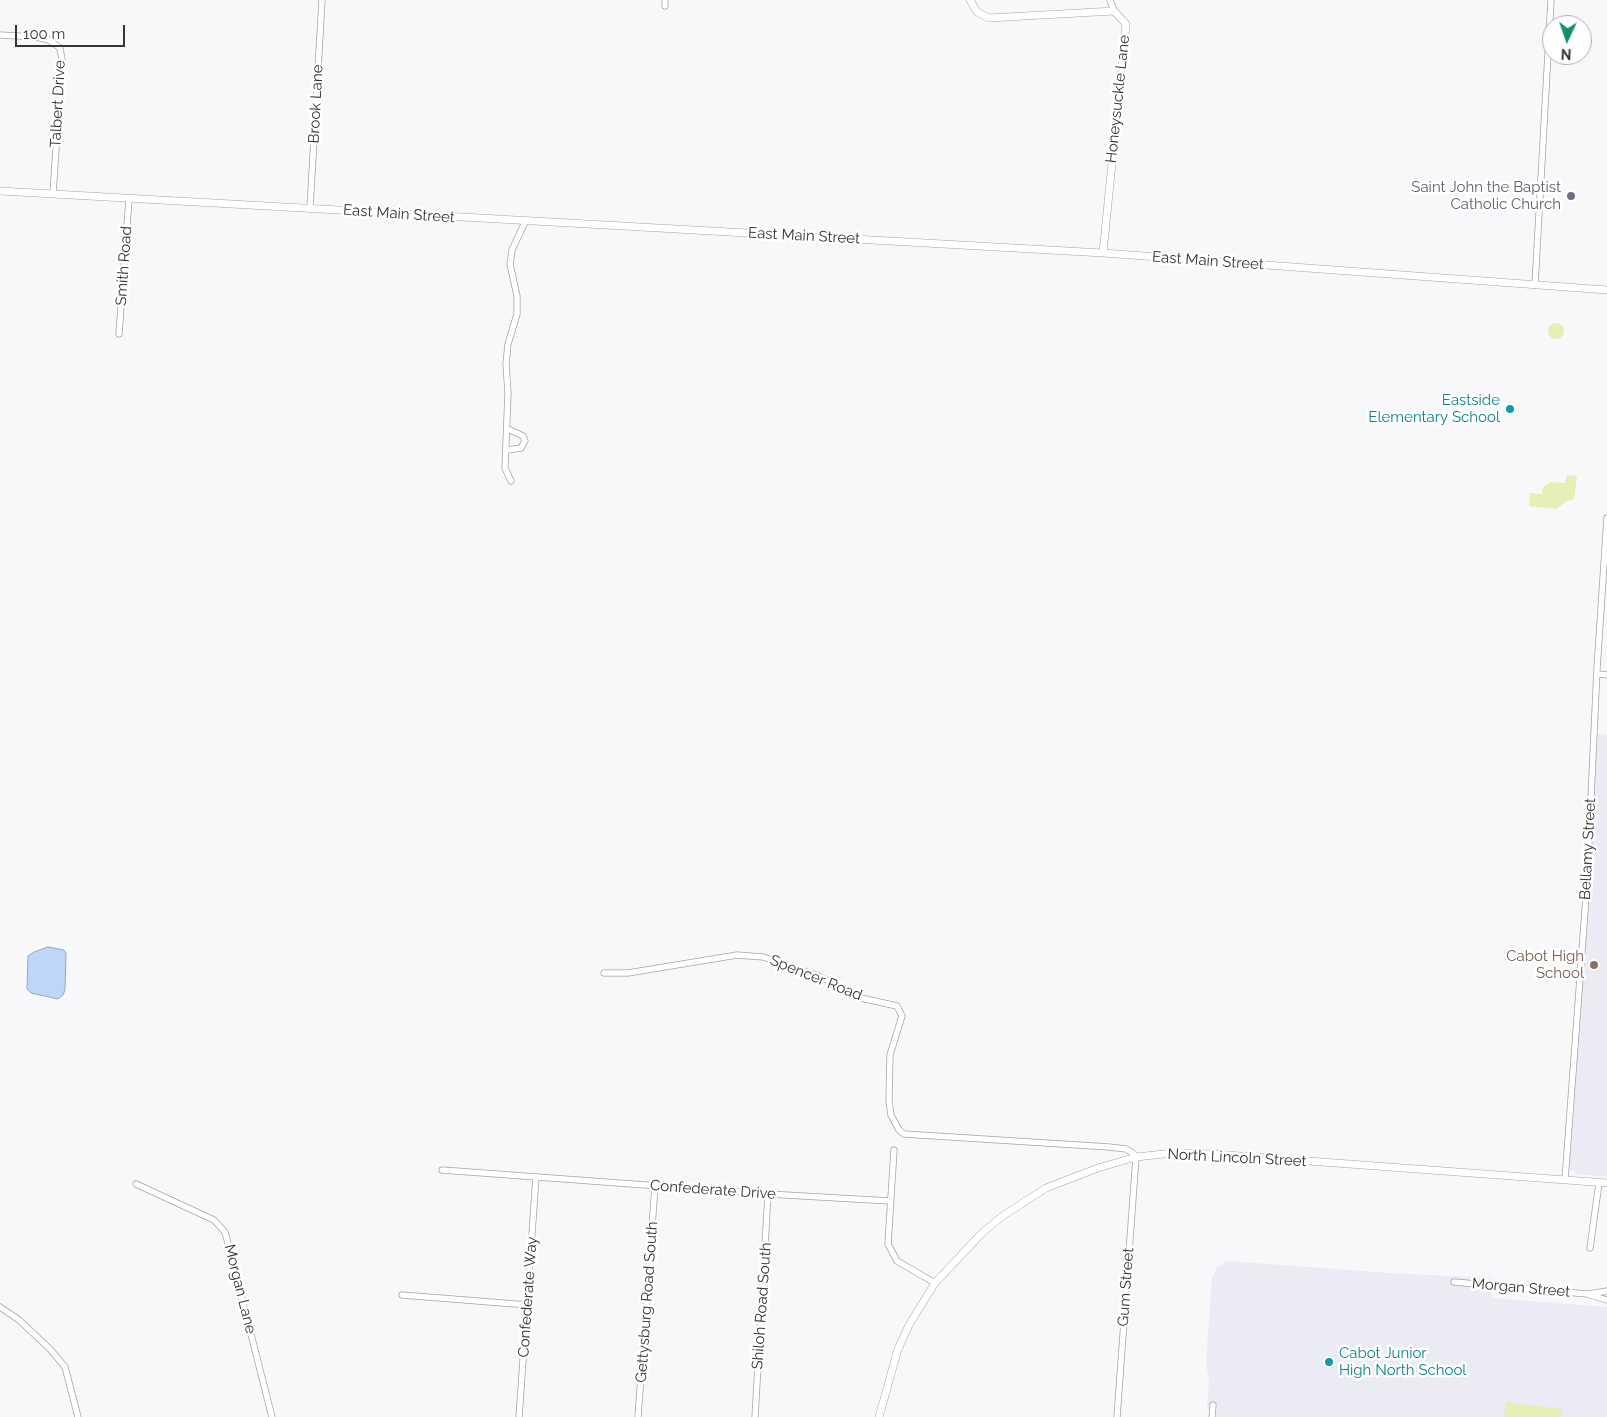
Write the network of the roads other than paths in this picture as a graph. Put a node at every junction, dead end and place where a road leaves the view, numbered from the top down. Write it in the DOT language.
graph roads {
  1 [pos="322,0"];
  2 [pos="970,0"];
  3 [pos="1110,0"];
  4 [pos="1551,0"];
  5 [pos="1114,11"];
  6 [pos="0,35"];
  7 [pos="0,191"];
  8 [pos="53,192"];
  9 [pos="129,199"];
  10 [pos="310,208"];
  11 [pos="525,222"];
  12 [pos="1103,253"];
  13 [pos="1534,285"];
  14 [pos="1607,290"];
  15 [pos="120,334"];
  16 [pos="508,429"];
  17 [pos="507,450"];
  18 [pos="511,481"];
  19 [pos="1607,518"];
  20 [pos="1598,674"];
  21 [pos="1607,675"];
  22 [pos="604,973"];
  23 [pos="894,1150"];
  24 [pos="1136,1157"];
  25 [pos="442,1170"];
  26 [pos="536,1176"];
  27 [pos="1565,1180"];
  28 [pos="1599,1183"];
  29 [pos="1607,1183"];
  30 [pos="136,1184"];
  31 [pos="655,1186"];
  32 [pos="768,1194"];
  33 [pos="890,1201"];
  34 [pos="1590,1248"];
  35 [pos="1454,1282"];
  36 [pos="935,1283"];
  37 [pos="1607,1291"];
  38 [pos="1587,1294"];
  39 [pos="402,1295"];
  40 [pos="1607,1300"];
  41 [pos="528,1305"];
  42 [pos="0,1307"];
  43 [pos="1213,1404"];
  44 [pos="78,1417"];
  45 [pos="272,1417"];
  46 [pos="519,1417"];
  47 [pos="638,1417"];
  48 [pos="755,1417"];
  49 [pos="879,1417"];
  50 [pos="1117,1417"];
  51 [pos="1212,1417"];
  1 -- 10 [label="street, Brook Lane"];
  2 -- 5 [label="street"];
  3 -- 5 [label="street"];
  4 -- 13 [label="street"];
  5 -- 12 [label="street, Honeysuckle Lane"];
  6 -- 8 [label="street, Talbert Drive"];
  7 -- 8 [label="street, East Main Street"];
  8 -- 9 [label="street, East Main Street"];
  9 -- 10 [label="street, East Main Street"];
  9 -- 15 [label="street, Smith Road"];
  10 -- 11 [label="street, East Main Street"];
  11 -- 12 [label="street, East Main Street"];
  11 -- 16 [label="street"];
  12 -- 13 [label="street, East Main Street"];
  13 -- 14 [label="street, East Main Street"];
  16 -- 17 [label="street"];
  16 -- 17 [label="street"];
  17 -- 18 [label="street"];
  19 -- 20 [label="street, Bellamy Street"];
  20 -- 21 [label="street"];
  20 -- 27 [label="street, Bellamy Street"];
  22 -- 24 [label="street, Spencer Road"];
  23 -- 33 [label="street"];
  24 -- 27 [label="street, North Lincoln Street"];
  24 -- 36 [label="street, North Lincoln Street"];
  24 -- 50 [label="street, Gum Street"];
  25 -- 26 [label="street, Confederate Drive"];
  26 -- 31 [label="street, Confederate Drive"];
  26 -- 41 [label="street, Confederate Way"];
  27 -- 28 [label="street, North Lincoln Street"];
  28 -- 29 [label="street, North Lincoln Street"];
  28 -- 34 [label="street"];
  30 -- 45 [label="street, Morgan Lane"];
  31 -- 32 [label="street, Confederate Drive"];
  31 -- 47 [label="street, Gettysburg Road South"];
  32 -- 33 [label="street, Confederate Drive"];
  32 -- 48 [label="street, Shiloh Road South"];
  33 -- 36 [label="street"];
  35 -- 38 [label="street, Morgan Street"];
  36 -- 49 [label="street, North Lincoln Street"];
  37 -- 38 [label="street, Morgan Street"];
  38 -- 40 [label="street, Morgan Street"];
  39 -- 41 [label="street"];
  41 -- 46 [label="street, Confederate Way"];
  42 -- 44 [label="street"];
  43 -- 51 [label="street"];
}
